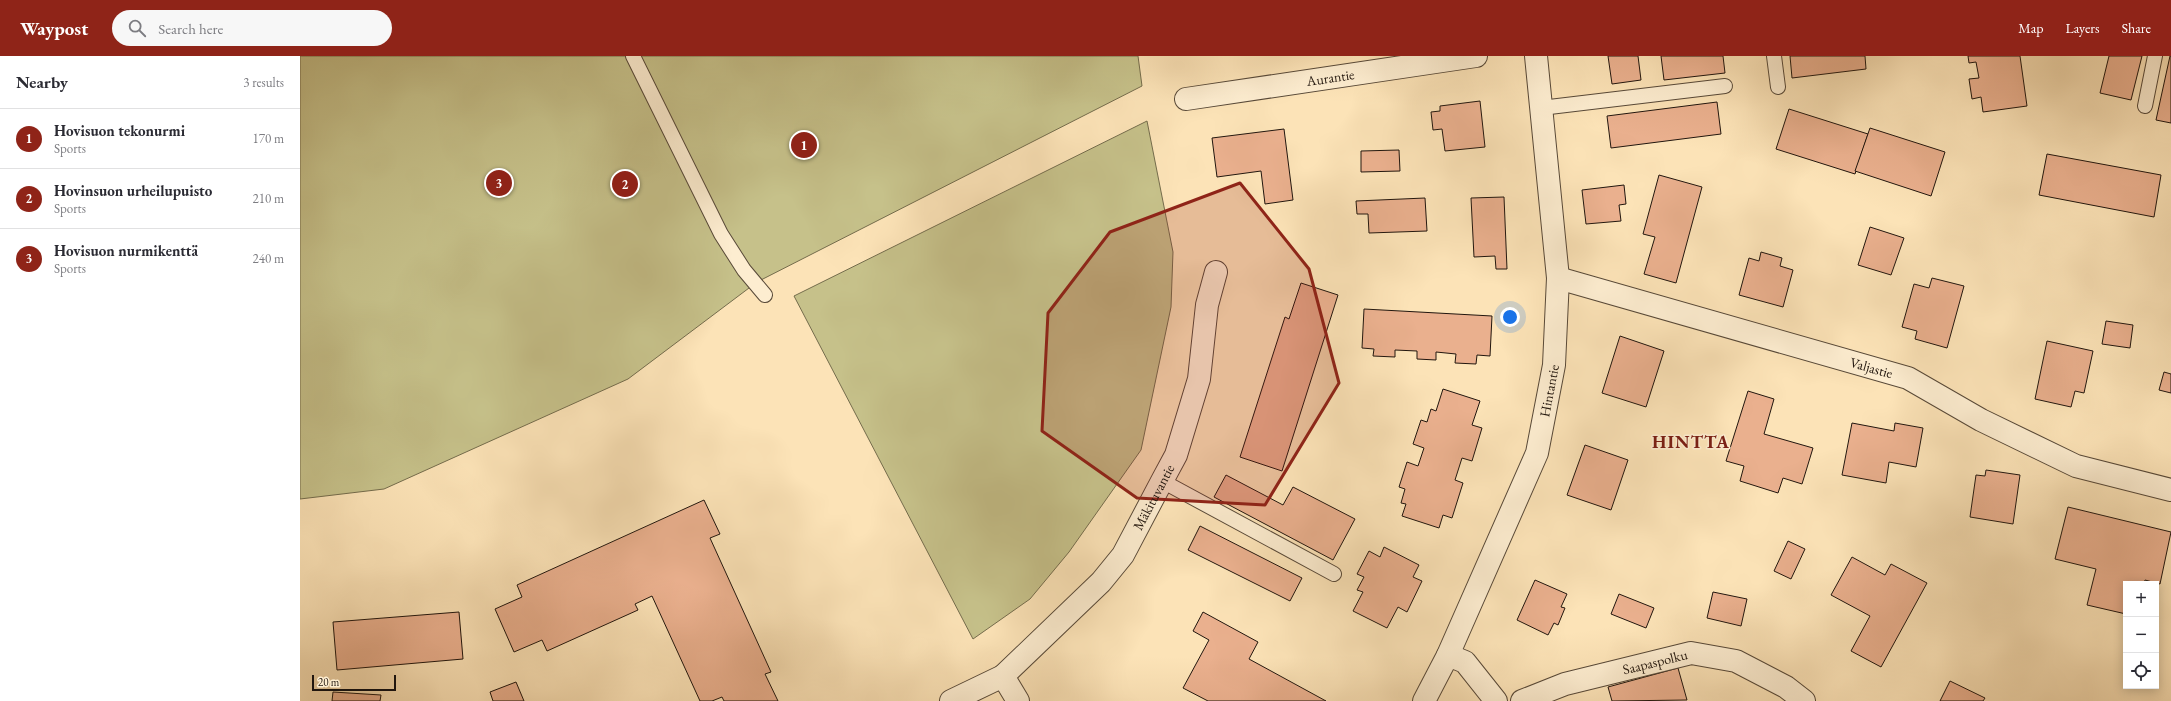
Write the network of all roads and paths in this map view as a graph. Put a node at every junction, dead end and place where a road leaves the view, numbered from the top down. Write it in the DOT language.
graph roads {
  1 [pos="633,56"];
  2 [pos="1476,56"];
  3 [pos="1536,56"];
  4 [pos="1774,56"];
  5 [pos="2155,56"];
  6 [pos="1725,86"];
  7 [pos="1778,88"];
  8 [pos="1186,99"];
  9 [pos="2145,106"];
  10 [pos="1541,108"];
  11 [pos="1216,272"];
  12 [pos="1558,278"];
  13 [pos="765,295"];
  14 [pos="1162,481"];
  15 [pos="2171,490"];
  16 [pos="1334,574"];
  17 [pos="1448,655"];
  18 [pos="1003,676"];
  19 [pos="951,701"];
  20 [pos="1018,701"];
  21 [pos="1424,701"];
  22 [pos="1496,701"];
  23 [pos="1522,701"];
  24 [pos="1804,701"];
  1 -- 13 [label="lane"];
  2 -- 8 [label="street, Aurantie"];
  3 -- 10 [label="street, Hintantie"];
  4 -- 7 [label="lane"];
  5 -- 9 [label="lane"];
  6 -- 10 [label="lane"];
  10 -- 12 [label="street, Hintantie"];
  11 -- 14 [label="street, Mäkituvantie"];
  12 -- 15 [label="street, Valjastie"];
  12 -- 17 [label="street, Hintantie"];
  14 -- 16 [label="lane"];
  14 -- 18 [label="street, Mäkituvantie"];
  17 -- 21 [label="street, Hintantie"];
  17 -- 22 [label="street"];
  18 -- 19 [label="street, Mäkituvantie"];
  18 -- 20 [label="street"];
  23 -- 24 [label="street, Saapaspolku"];
}
